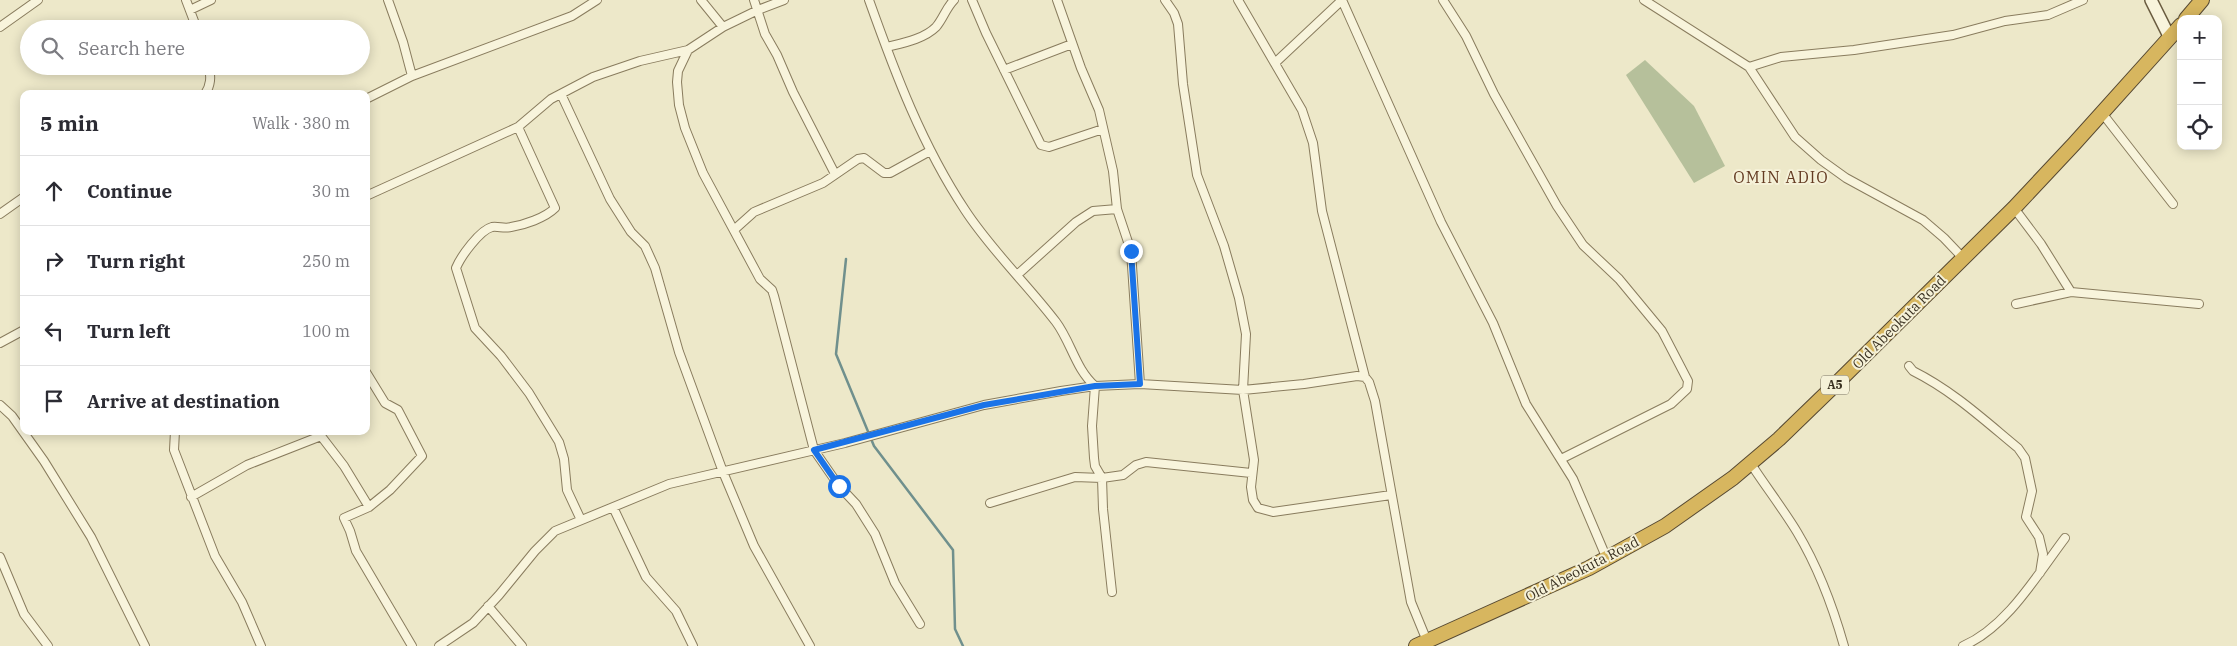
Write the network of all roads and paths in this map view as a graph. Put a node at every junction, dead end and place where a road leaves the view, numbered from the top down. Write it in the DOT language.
graph roads {
  1 [pos="38,0"];
  2 [pos="186,0"];
  3 [pos="211,0"];
  4 [pos="388,0"];
  5 [pos="597,0"];
  6 [pos="701,0"];
  7 [pos="754,0"];
  8 [pos="784,0"];
  9 [pos="869,0"];
  10 [pos="954,0"];
  11 [pos="972,0"];
  12 [pos="1056,0"];
  13 [pos="1165,0"];
  14 [pos="1238,0"];
  15 [pos="1342,0"];
  16 [pos="1443,0"];
  17 [pos="1644,0"];
  18 [pos="2083,0"];
  19 [pos="2151,0"];
  20 [pos="2202,0"];
  21 [pos="190,10"];
  22 [pos="758,10"];
  23 [pos="2189,15"];
  24 [pos="194,20"];
  25 [pos="0,27"];
  26 [pos="723,28"];
  27 [pos="2177,30"];
  28 [pos="2170,38"];
  29 [pos="1072,44"];
  30 [pos="887,48"];
  31 [pos="688,50"];
  32 [pos="1276,62"];
  33 [pos="1749,67"];
  34 [pos="1004,70"];
  35 [pos="210,75"];
  36 [pos="412,76"];
  37 [pos="207,90"];
  38 [pos="561,94"];
  39 [pos="370,97"];
  40 [pos="2102,113"];
  41 [pos="518,127"];
  42 [pos="1103,129"];
  43 [pos="930,151"];
  44 [pos="835,174"];
  45 [pos="370,194"];
  46 [pos="20,200"];
  47 [pos="2173,204"];
  48 [pos="1117,208"];
  49 [pos="2014,208"];
  50 [pos="0,214"];
  51 [pos="735,229"];
  52 [pos="1963,258"];
  53 [pos="1016,275"];
  54 [pos="2071,292"];
  55 [pos="2016,304"];
  56 [pos="2199,304"];
  57 [pos="20,332"];
  58 [pos="0,343"];
  59 [pos="1909,366"];
  60 [pos="1365,377"];
  61 [pos="370,379"];
  62 [pos="1140,384"];
  63 [pos="1095,386"];
  64 [pos="1244,390"];
  65 [pos="0,405"];
  66 [pos="20,427"];
  67 [pos="26,435"];
  68 [pos="175,435"];
  69 [pos="814,450"];
  70 [pos="1561,459"];
  71 [pos="1751,464"];
  72 [pos="723,472"];
  73 [pos="1251,473"];
  74 [pos="1102,478"];
  75 [pos="1391,495"];
  76 [pos="191,496"];
  77 [pos="990,503"];
  78 [pos="369,507"];
  79 [pos="614,507"];
  80 [pos="580,520"];
  81 [pos="2066,538"];
  82 [pos="0,557"];
  83 [pos="1607,558"];
  84 [pos="2040,573"];
  85 [pos="1112,592"];
  86 [pos="488,606"];
  87 [pos="920,624"];
  88 [pos="1421,643"];
  89 [pos="48,646"];
  90 [pos="145,646"];
  91 [pos="261,646"];
  92 [pos="412,646"];
  93 [pos="439,646"];
  94 [pos="522,646"];
  95 [pos="693,646"];
  96 [pos="810,646"];
  97 [pos="1844,646"];
  98 [pos="1963,646"];
  1 -- 25 [label="street"];
  2 -- 21 [label="street"];
  3 -- 21 [label="street"];
  4 -- 36 [label="street"];
  5 -- 36 [label="street"];
  6 -- 26 [label="street"];
  7 -- 22 [label="street"];
  8 -- 22 [label="street"];
  9 -- 30 [label="street"];
  10 -- 30 [label="street"];
  11 -- 34 [label="street"];
  12 -- 29 [label="street"];
  13 -- 64 [label="street"];
  14 -- 32 [label="street"];
  15 -- 32 [label="street"];
  15 -- 70 [label="street"];
  16 -- 70 [label="street"];
  17 -- 33 [label="street"];
  18 -- 33 [label="street"];
  19 -- 28 [label="street"];
  20 -- 23 [label="highway"];
  21 -- 24 [label="street"];
  22 -- 26 [label="street"];
  22 -- 44 [label="street"];
  26 -- 31 [label="street"];
  27 -- 28 [label="highway, Old Abeokuta Road / A5"];
  28 -- 40 [label="highway, Old Abeokuta Road / A5"];
  29 -- 34 [label="street"];
  29 -- 42 [label="street"];
  30 -- 43 [label="street"];
  31 -- 38 [label="street"];
  31 -- 51 [label="street"];
  32 -- 60 [label="street"];
  33 -- 52 [label="street"];
  34 -- 42 [label="street"];
  35 -- 37 [label="street"];
  36 -- 39 [label="street"];
  38 -- 41 [label="street"];
  38 -- 72 [label="street"];
  40 -- 47 [label="street"];
  40 -- 49 [label="highway, Old Abeokuta Road / A5"];
  41 -- 45 [label="street"];
  41 -- 80 [label="street"];
  42 -- 48 [label="street"];
  43 -- 44 [label="street"];
  43 -- 53 [label="street"];
  44 -- 51 [label="street"];
  46 -- 50 [label="street"];
  48 -- 53 [label="street"];
  48 -- 62 [label="street"];
  49 -- 52 [label="highway, Old Abeokuta Road / A5"];
  49 -- 54 [label="street"];
  51 -- 69 [label="street"];
  52 -- 71 [label="highway, Old Abeokuta Road / A5"];
  53 -- 63 [label="street"];
  54 -- 55 [label="street"];
  54 -- 56 [label="street"];
  57 -- 58 [label="street"];
  59 -- 84 [label="street"];
  60 -- 64 [label="street"];
  60 -- 75 [label="street"];
  61 -- 78 [label="street"];
  62 -- 63 [label="street"];
  62 -- 64 [label="street"];
  63 -- 69 [label="street"];
  63 -- 74 [label="street"];
  64 -- 73 [label="street"];
  65 -- 66 [label="street"];
  67 -- 90 [label="street"];
  68 -- 76 [label="street"];
  69 -- 72 [label="street"];
  69 -- 87 [label="street"];
  70 -- 83 [label="street"];
  71 -- 83 [label="highway, Old Abeokuta Road / A5"];
  71 -- 97 [label="street"];
  72 -- 79 [label="street"];
  72 -- 96 [label="street"];
  73 -- 74 [label="street"];
  73 -- 75 [label="street"];
  74 -- 77 [label="street"];
  74 -- 85 [label="street"];
  75 -- 88 [label="street"];
  76 -- 78 [label="street"];
  76 -- 91 [label="street"];
  78 -- 92 [label="street"];
  79 -- 80 [label="street"];
  79 -- 95 [label="street"];
  80 -- 86 [label="street"];
  81 -- 84 [label="street"];
  82 -- 89 [label="street"];
  83 -- 88 [label="highway, Old Abeokuta Road / A5"];
  84 -- 98 [label="street"];
  86 -- 93 [label="street"];
  86 -- 94 [label="street"];
}
